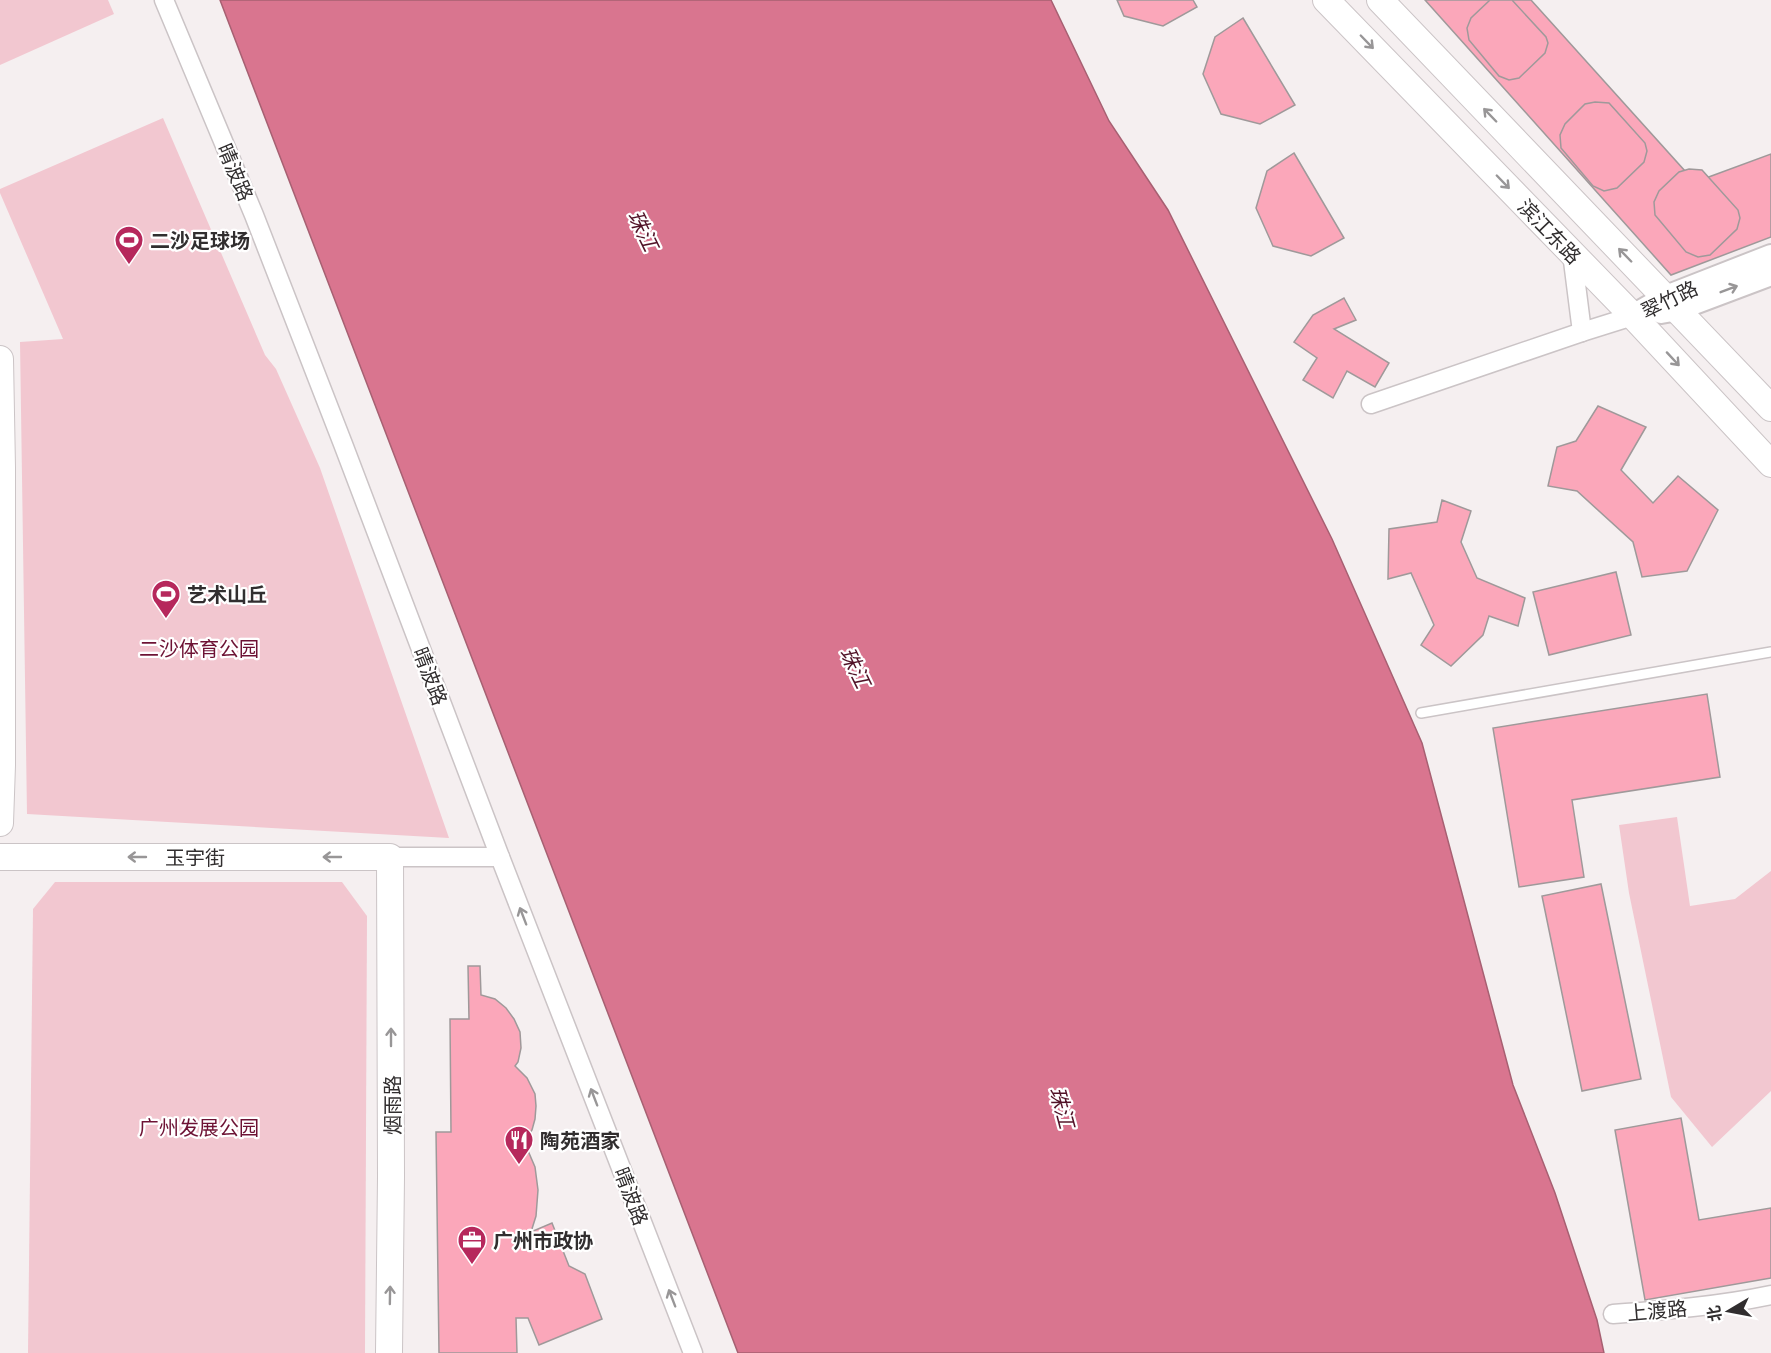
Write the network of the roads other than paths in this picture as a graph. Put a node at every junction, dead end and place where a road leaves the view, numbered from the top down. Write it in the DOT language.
graph roads {
  1 [pos="164,0"];
  2 [pos="1326,0"];
  3 [pos="1380,0"];
  4 [pos="1572,253"];
  5 [pos="1771,256"];
  6 [pos="1771,274"];
  7 [pos="1672,303"];
  8 [pos="1633,316"];
  9 [pos="1582,332"];
  10 [pos="0,359"];
  11 [pos="1371,404"];
  12 [pos="1771,408"];
  13 [pos="1771,464"];
  14 [pos="1771,652"];
  15 [pos="1421,713"];
  16 [pos="0,823"];
  17 [pos="0,857"];
  18 [pos="390,857"];
  19 [pos="500,857"];
  20 [pos="1771,1295"];
  21 [pos="1613,1314"];
  22 [pos="389,1353"];
  23 [pos="693,1353"];
  1 -- 19 [label="street, 晴波路"];
  2 -- 4 [label="main road, 滨江东路, one-way"];
  7 -- 3 [label="main road, 滨江东路, one-way"];
  4 -- 8 [label="main road, 滨江东路"];
  4 -- 9 [label="street"];
  5 -- 7 [label="street, 翠竹路"];
  7 -- 6 [label="street, 翠竹路, one-way"];
  7 -- 8 [label="street, 翠竹路"];
  7 -- 12 [label="main road, 滨江东路"];
  8 -- 9 [label="street"];
  8 -- 13 [label="main road, 滨江东路, one-way"];
  9 -- 11 [label="street"];
  10 -- 16 [label="main road"];
  14 -- 15 [label="lane"];
  18 -- 17 [label="main road, 玉宇街, one-way"];
  18 -- 19 [label="street"];
  22 -- 18 [label="main road, 烟雨路, one-way"];
  23 -- 19 [label="street, 晴波路, one-way"];
  20 -- 21 [label="street, 上渡路"];
}
